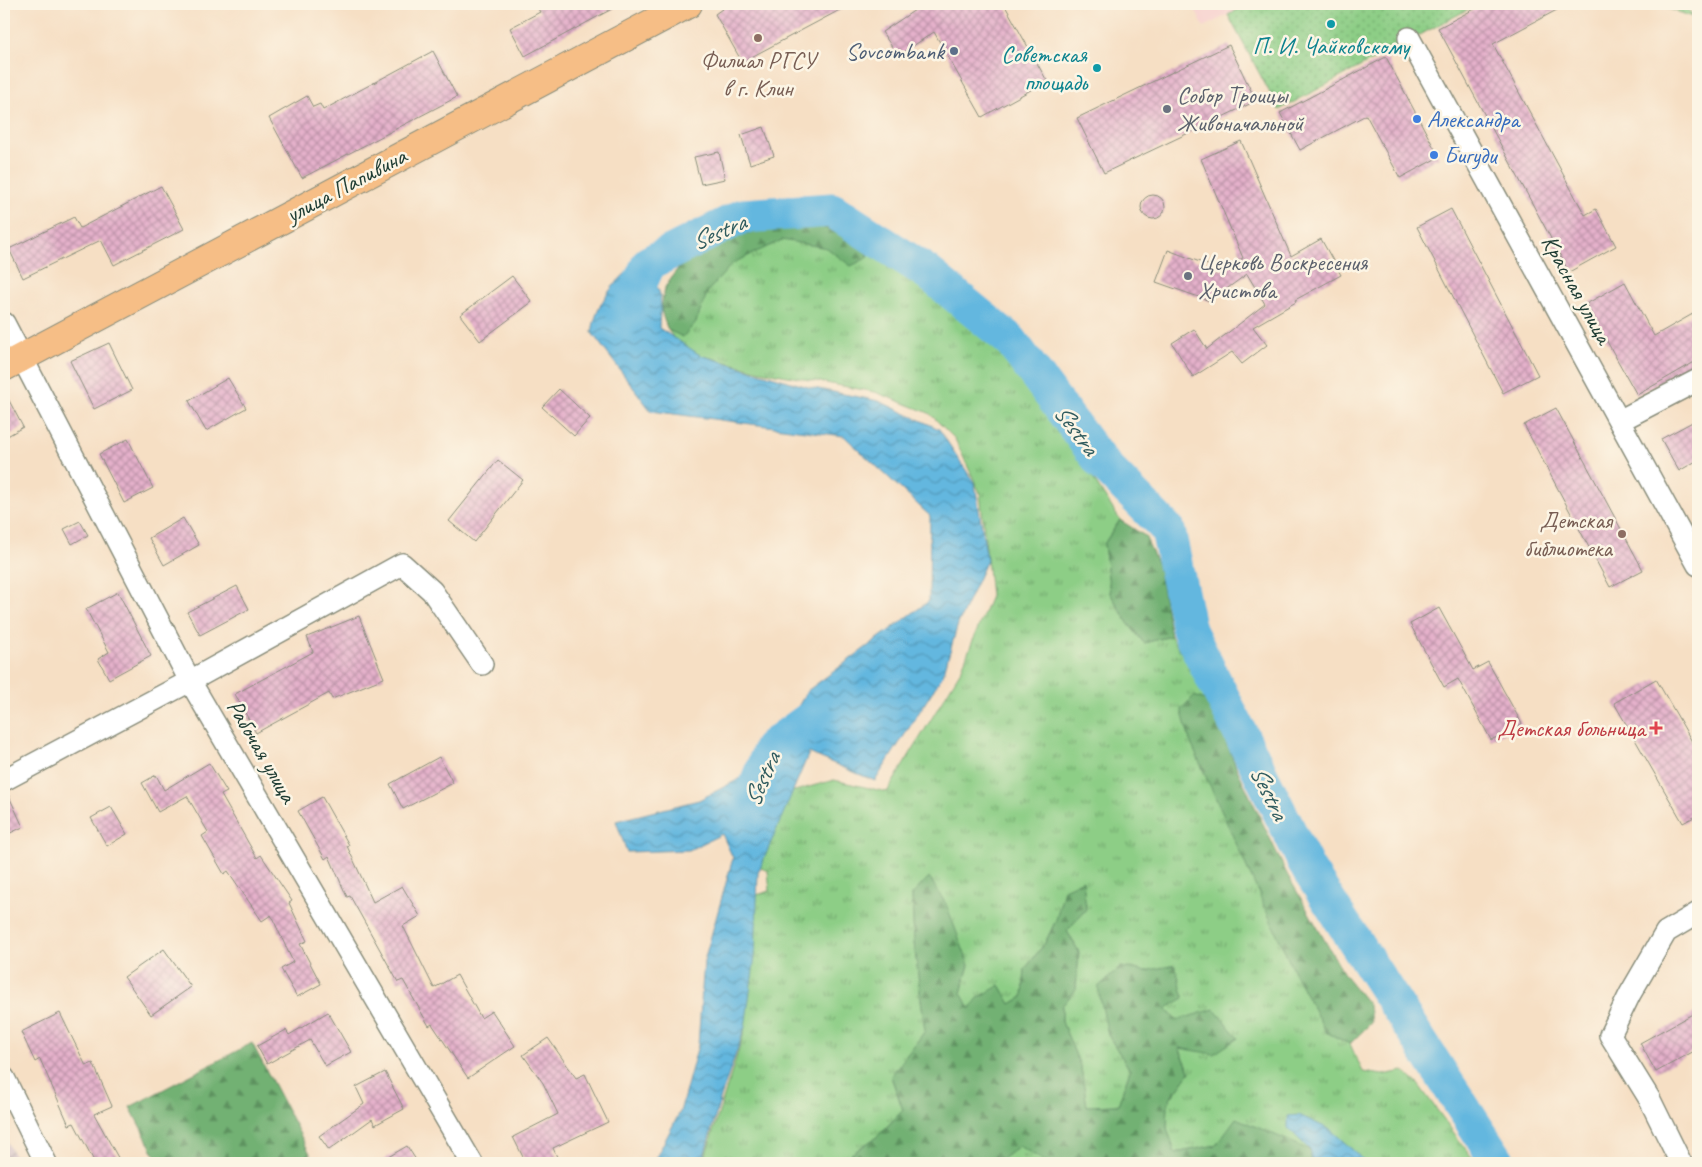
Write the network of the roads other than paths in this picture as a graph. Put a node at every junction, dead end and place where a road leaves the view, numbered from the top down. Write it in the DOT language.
graph roads {
  1 [pos="688,4"];
  2 [pos="1409,38"];
  3 [pos="4,323"];
  4 [pos="13,362"];
  5 [pos="1698,380"];
  6 [pos="1619,421"];
  7 [pos="1698,565"];
  8 [pos="482,664"];
  9 [pos="190,681"];
  10 [pos="4,780"];
  11 [pos="1698,913"];
  12 [pos="4,1078"];
  13 [pos="46,1163"];
  14 [pos="472,1163"];
  15 [pos="1681,1163"];
  1 -- 4 [label="highway, улица Папивина"];
  2 -- 6 [label="street, Красная улица"];
  3 -- 4 [label="street, Рабочая улица"];
  4 -- 9 [label="street, Рабочая улица"];
  5 -- 6 [label="street"];
  6 -- 7 [label="street, Красная улица"];
  8 -- 9 [label="street"];
  9 -- 10 [label="street"];
  9 -- 14 [label="street, Рабочая улица"];
  11 -- 15 [label="street"];
  12 -- 13 [label="street"];
}
